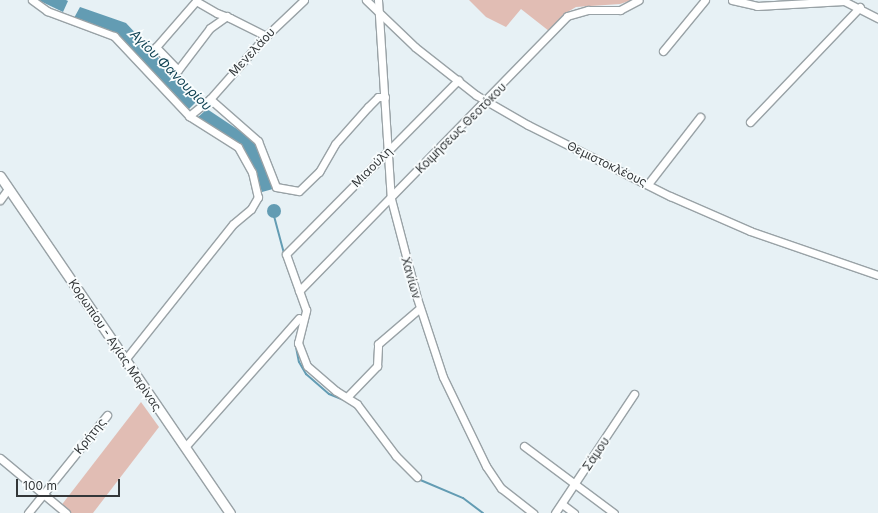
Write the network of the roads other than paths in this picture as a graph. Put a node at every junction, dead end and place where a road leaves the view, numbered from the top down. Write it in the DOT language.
graph roads {
  1 [pos="32,0"];
  2 [pos="304,0"];
  3 [pos="366,0"];
  4 [pos="378,0"];
  5 [pos="639,0"];
  6 [pos="705,0"];
  7 [pos="732,0"];
  8 [pos="844,1"];
  9 [pos="860,7"];
  10 [pos="379,12"];
  11 [pos="227,16"];
  12 [pos="878,18"];
  13 [pos="845,19"];
  14 [pos="266,36"];
  15 [pos="663,51"];
  16 [pos="458,80"];
  17 [pos="385,97"];
  18 [pos="210,99"];
  19 [pos="488,101"];
  20 [pos="191,114"];
  21 [pos="700,117"];
  22 [pos="750,122"];
  23 [pos="388,152"];
  24 [pos="0,176"];
  25 [pos="648,184"];
  26 [pos="8,189"];
  27 [pos="391,199"];
  28 [pos="0,200"];
  29 [pos="878,274"];
  30 [pos="299,291"];
  31 [pos="420,308"];
  32 [pos="299,318"];
  33 [pos="126,360"];
  34 [pos="634,394"];
  35 [pos="348,396"];
  36 [pos="108,414"];
  37 [pos="524,446"];
  38 [pos="185,447"];
  39 [pos="0,458"];
  40 [pos="417,477"];
  41 [pos="574,486"];
  42 [pos="44,494"];
  43 [pos="562,504"];
  44 [pos="28,513"];
  45 [pos="66,513"];
  46 [pos="230,513"];
  47 [pos="533,513"];
  48 [pos="555,513"];
  49 [pos="574,513"];
  50 [pos="614,513"];
  1 -- 20 [label="street"];
  2 -- 14 [label="street, Μενελάου"];
  3 -- 10 [label="street, Θεμιστοκλέους"];
  4 -- 10 [label="street, Χανίων"];
  5 -- 19 [label="street, Κοιμήσεως Θεοτόκου"];
  6 -- 15 [label="street"];
  7 -- 8 [label="street"];
  8 -- 9 [label="street"];
  8 -- 13 [label="street"];
  9 -- 12 [label="street"];
  9 -- 13 [label="street"];
  10 -- 16 [label="street, Θεμιστοκλέους"];
  10 -- 17 [label="street, Χανίων"];
  11 -- 11 [label="street"];
  11 -- 14 [label="street"];
  13 -- 22 [label="street"];
  14 -- 18 [label="street, Μενελάου"];
  16 -- 19 [label="street, Θεμιστοκλέους"];
  16 -- 23 [label="street, Μιαούλη"];
  17 -- 18 [label="street"];
  17 -- 23 [label="street, Χανίων"];
  18 -- 20 [label="street, Μενελάου"];
  19 -- 25 [label="street, Θεμιστοκλέους"];
  19 -- 27 [label="street, Κοιμήσεως Θεοτόκου"];
  20 -- 33 [label="street"];
  21 -- 25 [label="street"];
  23 -- 27 [label="street, Χανίων"];
  23 -- 30 [label="street, Μιαούλη"];
  24 -- 26 [label="main road, Κορωπίου - Αγίας Μαρίνας"];
  25 -- 29 [label="street, Θεμιστοκλέους"];
  26 -- 28 [label="street"];
  26 -- 33 [label="main road, Κορωπίου - Αγίας Μαρίνας"];
  27 -- 30 [label="street, Κοιμήσεως Θεοτόκου"];
  27 -- 31 [label="street, Χανίων"];
  30 -- 35 [label="street"];
  31 -- 35 [label="street"];
  31 -- 47 [label="street, Χανίων"];
  32 -- 38 [label="street"];
  33 -- 38 [label="main road, Κορωπίου - Αγίας Μαρίνας"];
  34 -- 41 [label="street, Σάμου"];
  35 -- 40 [label="street"];
  36 -- 42 [label="street, Κρήτης"];
  37 -- 41 [label="street"];
  38 -- 46 [label="main road, Κορωπίου - Αγίας Μαρίνας"];
  39 -- 42 [label="street"];
  41 -- 43 [label="street, Σάμου"];
  41 -- 50 [label="street"];
  42 -- 44 [label="street, Κρήτης"];
  42 -- 45 [label="street"];
  43 -- 48 [label="street, Σάμου"];
  43 -- 49 [label="street"];
}
